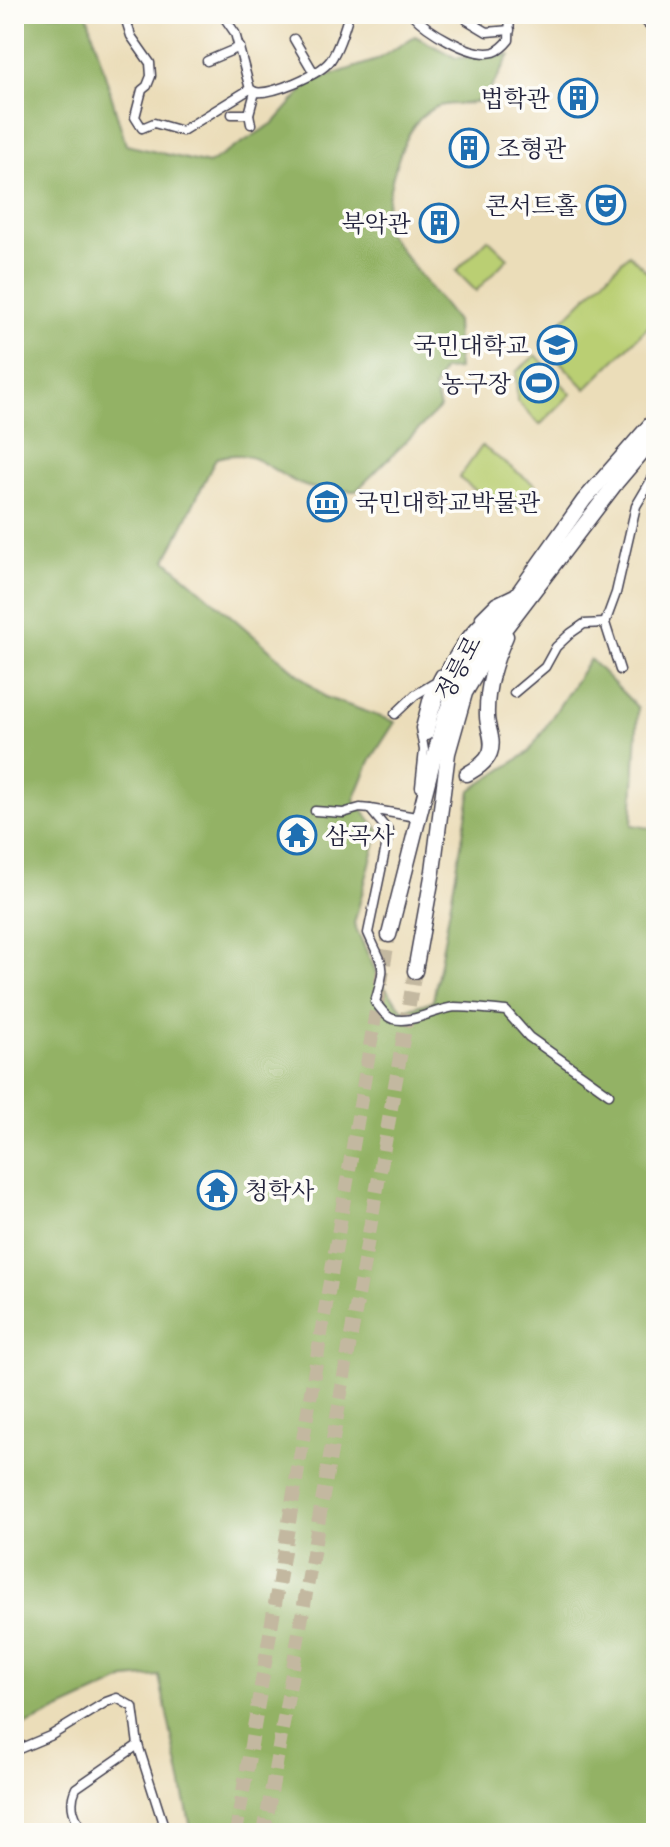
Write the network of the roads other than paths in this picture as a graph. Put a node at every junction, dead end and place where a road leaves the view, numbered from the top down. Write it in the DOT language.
graph roads {
  1 [pos="222,14"];
  2 [pos="349,14"];
  3 [pos="412,14"];
  4 [pos="510,14"];
  5 [pos="641,14"];
  6 [pos="125,17"];
  7 [pos="467,20"];
  8 [pos="656,29"];
  9 [pos="510,30"];
  10 [pos="294,39"];
  11 [pos="240,47"];
  12 [pos="207,61"];
  13 [pos="314,73"];
  14 [pos="253,90"];
  15 [pos="232,114"];
  16 [pos="656,418"];
  17 [pos="656,436"];
  18 [pos="656,472"];
  19 [pos="571,519"];
  20 [pos="541,582"];
  21 [pos="514,596"];
  22 [pos="511,621"];
  23 [pos="605,623"];
  24 [pos="620,670"];
  25 [pos="434,684"];
  26 [pos="514,693"];
  27 [pos="395,714"];
  28 [pos="426,733"];
  29 [pos="467,774"];
  30 [pos="370,809"];
  31 [pos="315,811"];
  32 [pos="416,817"];
  33 [pos="403,884"];
  34 [pos="389,935"];
  35 [pos="415,971"];
  36 [pos="609,1094"];
  37 [pos="138,1745"];
  38 [pos="14,1751"];
  39 [pos="14,1829"];
  40 [pos="19,1833"];
  41 [pos="86,1833"];
  42 [pos="166,1833"];
  1 -- 11 [label="street"];
  2 -- 13 [label="street"];
  3 -- 9 [label="street"];
  4 -- 9 [label="street"];
  5 -- 8 [label="street"];
  6 -- 14 [label="street"];
  7 -- 9 [label="street"];
  10 -- 13 [label="street"];
  11 -- 12 [label="street"];
  11 -- 14 [label="street"];
  13 -- 14 [label="street"];
  14 -- 15 [label="street"];
  16 -- 19 [label="main road, 정릉로"];
  17 -- 20 [label="main road, 정릉로"];
  18 -- 23 [label="street"];
  19 -- 20 [label="main road"];
  19 -- 21 [label="main road, 정릉로"];
  20 -- 22 [label="main road, 정릉로"];
  21 -- 25 [label="street, 정릉로"];
  21 -- 28 [label="main road"];
  21 -- 33 [label="main road, 정릉로"];
  22 -- 29 [label="main road"];
  22 -- 35 [label="main road, 정릉로"];
  23 -- 24 [label="street"];
  23 -- 26 [label="street"];
  25 -- 27 [label="street, 정릉로"];
  25 -- 32 [label="street, 정릉로"];
  30 -- 31 [label="street"];
  30 -- 32 [label="street"];
  30 -- 36 [label="street"];
  32 -- 33 [label="street, 정릉로"];
  33 -- 34 [label="main road, 정릉로"];
  37 -- 38 [label="street"];
  37 -- 41 [label="street"];
  37 -- 42 [label="street"];
  39 -- 40 [label="street"];
}
